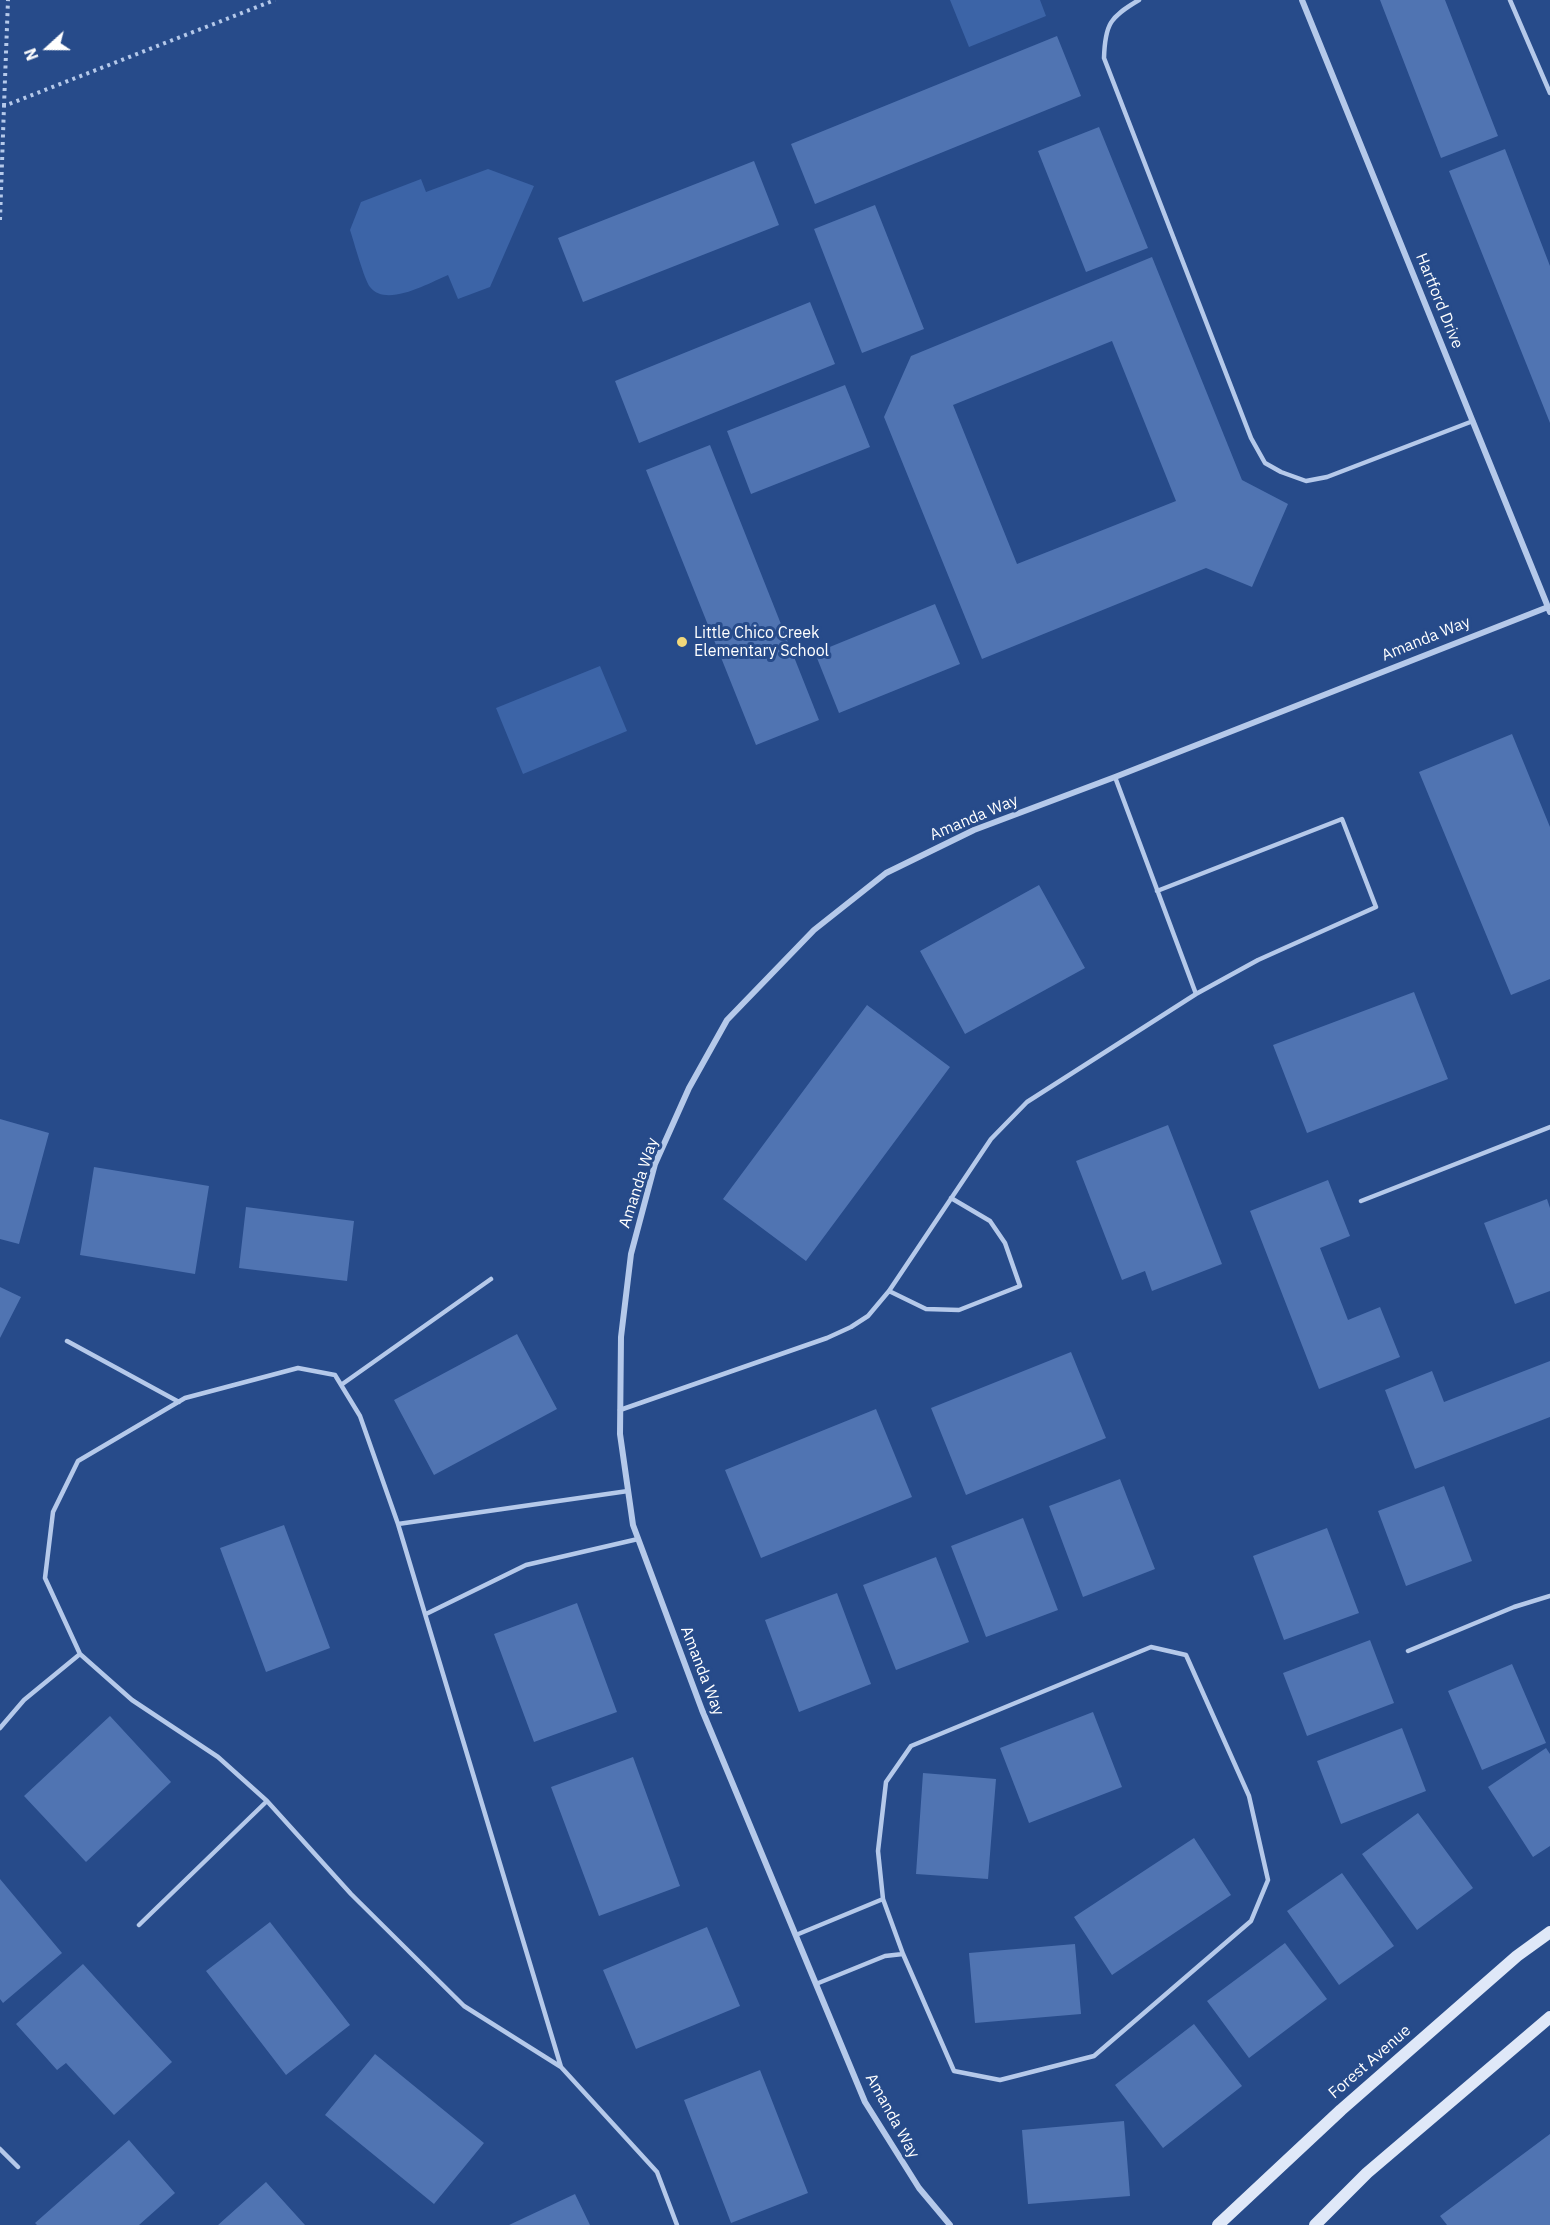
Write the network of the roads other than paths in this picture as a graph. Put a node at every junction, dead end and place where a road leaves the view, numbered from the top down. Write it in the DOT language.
graph roads {
  1 [pos="1139,0"];
  2 [pos="1302,0"];
  3 [pos="1510,0"];
  4 [pos="1550,93"];
  5 [pos="1473,421"];
  6 [pos="1549,608"];
  7 [pos="1115,777"];
  8 [pos="1157,891"];
  9 [pos="1196,994"];
  10 [pos="1550,1127"];
  11 [pos="951,1198"];
  12 [pos="1361,1202"];
  13 [pos="491,1279"];
  14 [pos="889,1291"];
  15 [pos="67,1341"];
  16 [pos="341,1385"];
  17 [pos="179,1402"];
  18 [pos="620,1410"];
  19 [pos="628,1491"];
  20 [pos="398,1524"];
  21 [pos="638,1539"];
  22 [pos="1550,1596"];
  23 [pos="426,1614"];
  24 [pos="1408,1651"];
  25 [pos="80,1654"];
  26 [pos="0,1728"];
  27 [pos="267,1801"];
  28 [pos="883,1899"];
  29 [pos="138,1925"];
  30 [pos="1550,1932"];
  31 [pos="796,1935"];
  32 [pos="903,1954"];
  33 [pos="816,1984"];
  34 [pos="1550,2017"];
  35 [pos="561,2067"];
  36 [pos="0,2150"];
  37 [pos="18,2167"];
  38 [pos="677,2225"];
  39 [pos="950,2225"];
  40 [pos="1218,2225"];
  41 [pos="1315,2225"];
  1 -- 5 [label="lane"];
  2 -- 5 [label="street, Hartford Drive"];
  3 -- 4 [label="lane"];
  5 -- 6 [label="street, Hartford Drive"];
  6 -- 7 [label="street, Amanda Way"];
  7 -- 8 [label="lane"];
  7 -- 18 [label="street, Amanda Way"];
  8 -- 9 [label="lane"];
  8 -- 9 [label="lane"];
  9 -- 11 [label="lane"];
  10 -- 12 [label="lane"];
  11 -- 14 [label="lane"];
  11 -- 14 [label="lane"];
  13 -- 16 [label="lane"];
  14 -- 18 [label="lane"];
  15 -- 17 [label="lane"];
  16 -- 17 [label="lane"];
  16 -- 20 [label="lane"];
  17 -- 25 [label="lane"];
  18 -- 19 [label="street, Amanda Way"];
  19 -- 20 [label="lane"];
  19 -- 21 [label="street, Amanda Way"];
  20 -- 23 [label="lane"];
  21 -- 23 [label="lane"];
  21 -- 31 [label="street, Amanda Way"];
  22 -- 24 [label="lane"];
  23 -- 35 [label="lane"];
  25 -- 26 [label="lane"];
  25 -- 27 [label="lane"];
  27 -- 29 [label="lane"];
  27 -- 35 [label="lane"];
  28 -- 31 [label="lane"];
  28 -- 32 [label="lane"];
  28 -- 32 [label="lane"];
  30 -- 40 [label="street, Forest Avenue"];
  31 -- 33 [label="street, Amanda Way"];
  32 -- 33 [label="lane"];
  33 -- 39 [label="street, Amanda Way"];
  34 -- 41 [label="street"];
  35 -- 38 [label="lane"];
  36 -- 37 [label="lane"];
}
